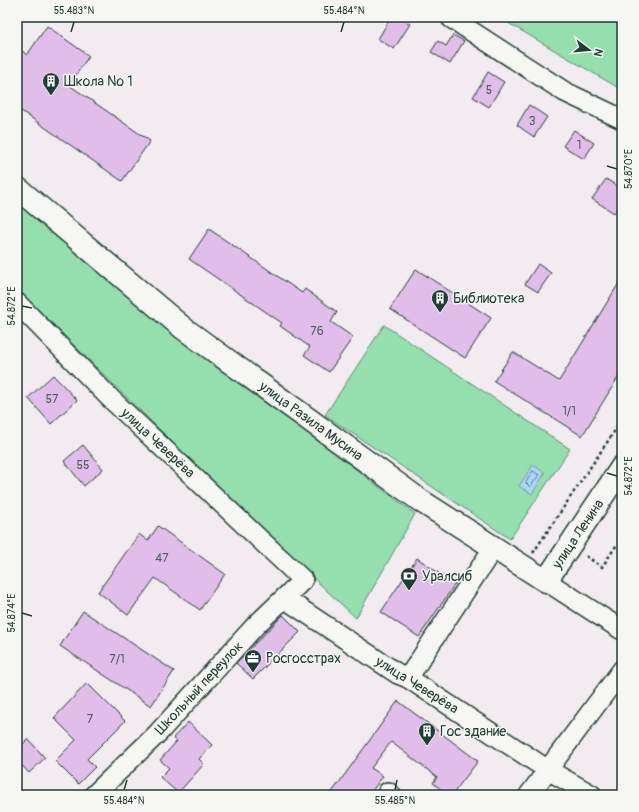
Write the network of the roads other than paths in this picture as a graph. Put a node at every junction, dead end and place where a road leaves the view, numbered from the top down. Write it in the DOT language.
graph roads {
  1 [pos="451,18"];
  2 [pos="622,119"];
  3 [pos="17,188"];
  4 [pos="17,303"];
  5 [pos="622,467"];
  6 [pos="494,548"];
  7 [pos="303,580"];
  8 [pos="546,581"];
  9 [pos="284,598"];
  10 [pos="622,630"];
  11 [pos="622,670"];
  12 [pos="408,678"];
  13 [pos="548,770"];
  14 [pos="582,793"];
  15 [pos="94,795"];
  16 [pos="529,795"];
  1 -- 2 [label="street"];
  3 -- 6 [label="main road, улица Разила Мусина"];
  4 -- 7 [label="street, улица Чеверёва"];
  5 -- 8 [label="main road, улица Ленина"];
  6 -- 8 [label="main road, улица Разила Мусина"];
  6 -- 12 [label="street"];
  7 -- 9 [label="street, Школьный переулок"];
  8 -- 10 [label="street, улица Разила Мусина"];
  9 -- 12 [label="street, улица Чеверёва"];
  9 -- 15 [label="street, Школьный переулок"];
  11 -- 13 [label="street"];
  12 -- 13 [label="street, улица Чеверёва"];
  13 -- 14 [label="street, улица Чеверёва"];
  13 -- 16 [label="street"];
}
